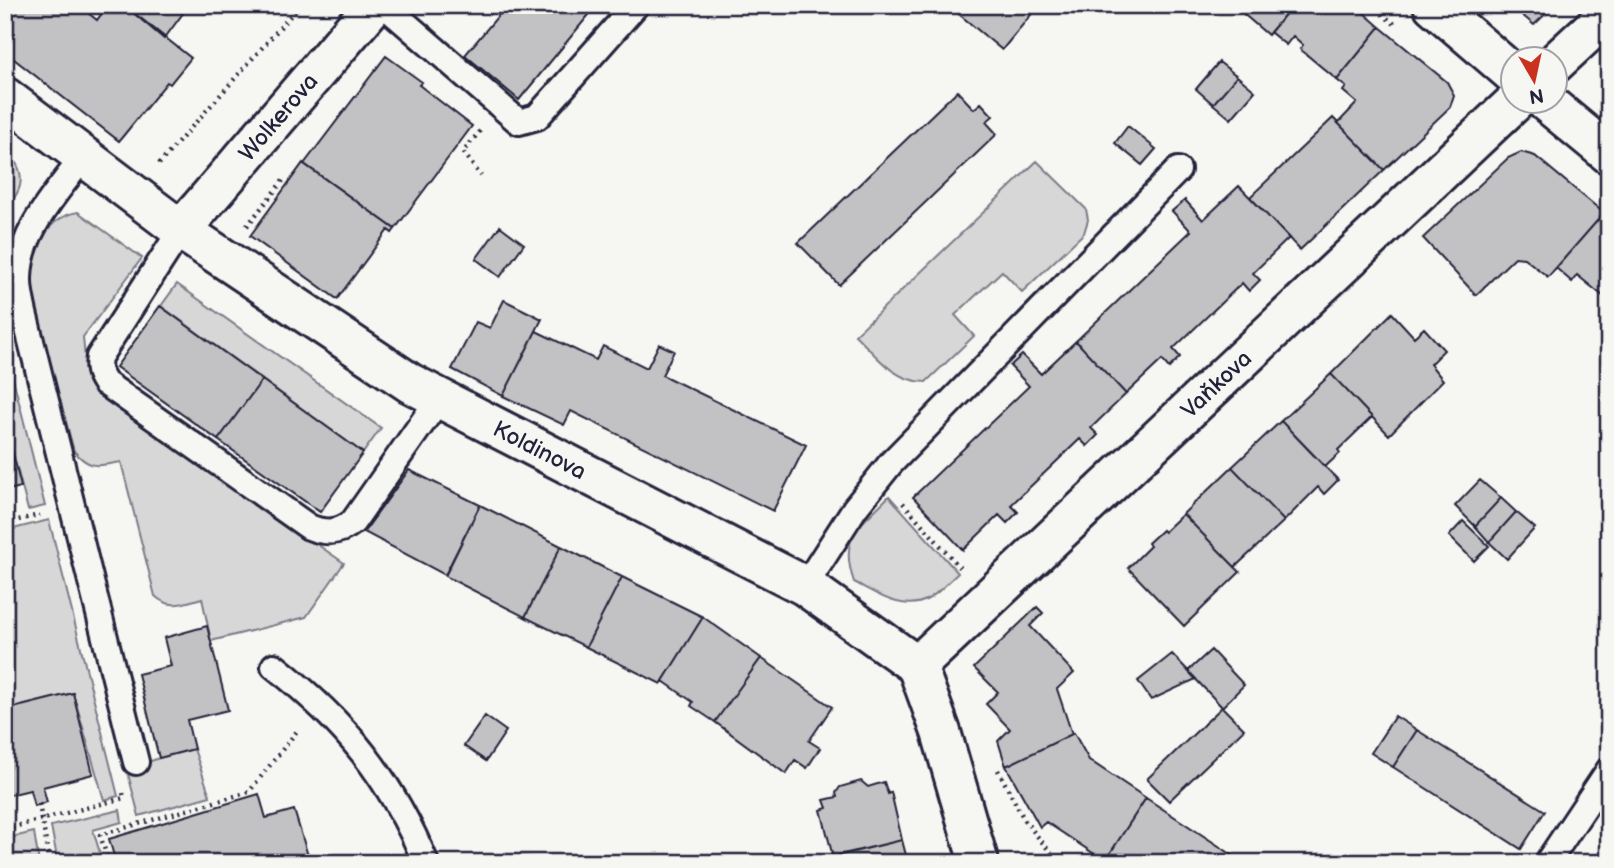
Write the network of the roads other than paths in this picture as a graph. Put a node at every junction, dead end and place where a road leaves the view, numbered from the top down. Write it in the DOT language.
graph roads {
  1 [pos="374,5"];
  2 [pos="384,5"];
  3 [pos="636,5"];
  4 [pos="1433,5"];
  5 [pos="1609,13"];
  6 [pos="1568,52"];
  7 [pos="1498,60"];
  8 [pos="5,97"];
  9 [pos="1499,116"];
  10 [pos="1563,116"];
  11 [pos="1609,154"];
  12 [pos="84,156"];
  13 [pos="1178,170"];
  14 [pos="181,230"];
  15 [pos="439,399"];
  16 [pos="805,586"];
  17 [pos="274,666"];
  18 [pos="917,666"];
  19 [pos="136,762"];
  20 [pos="1609,770"];
  21 [pos="426,863"];
  22 [pos="979,863"];
  23 [pos="1547,863"];
  1 -- 14 [label="street, Wolkerova"];
  2 -- 3 [label="lane"];
  4 -- 7 [label="street"];
  5 -- 6 [label="street"];
  8 -- 12 [label="street, Koldinova"];
  9 -- 18 [label="street, Vaňkova"];
  10 -- 11 [label="street"];
  12 -- 14 [label="street, Koldinova"];
  12 -- 19 [label="lane"];
  13 -- 16 [label="lane"];
  14 -- 15 [label="street, Koldinova"];
  14 -- 15 [label="lane"];
  15 -- 16 [label="street, Koldinova"];
  16 -- 18 [label="street, Koldinova"];
  17 -- 21 [label="lane"];
  18 -- 22 [label="street"];
  20 -- 23 [label="lane"];
}
